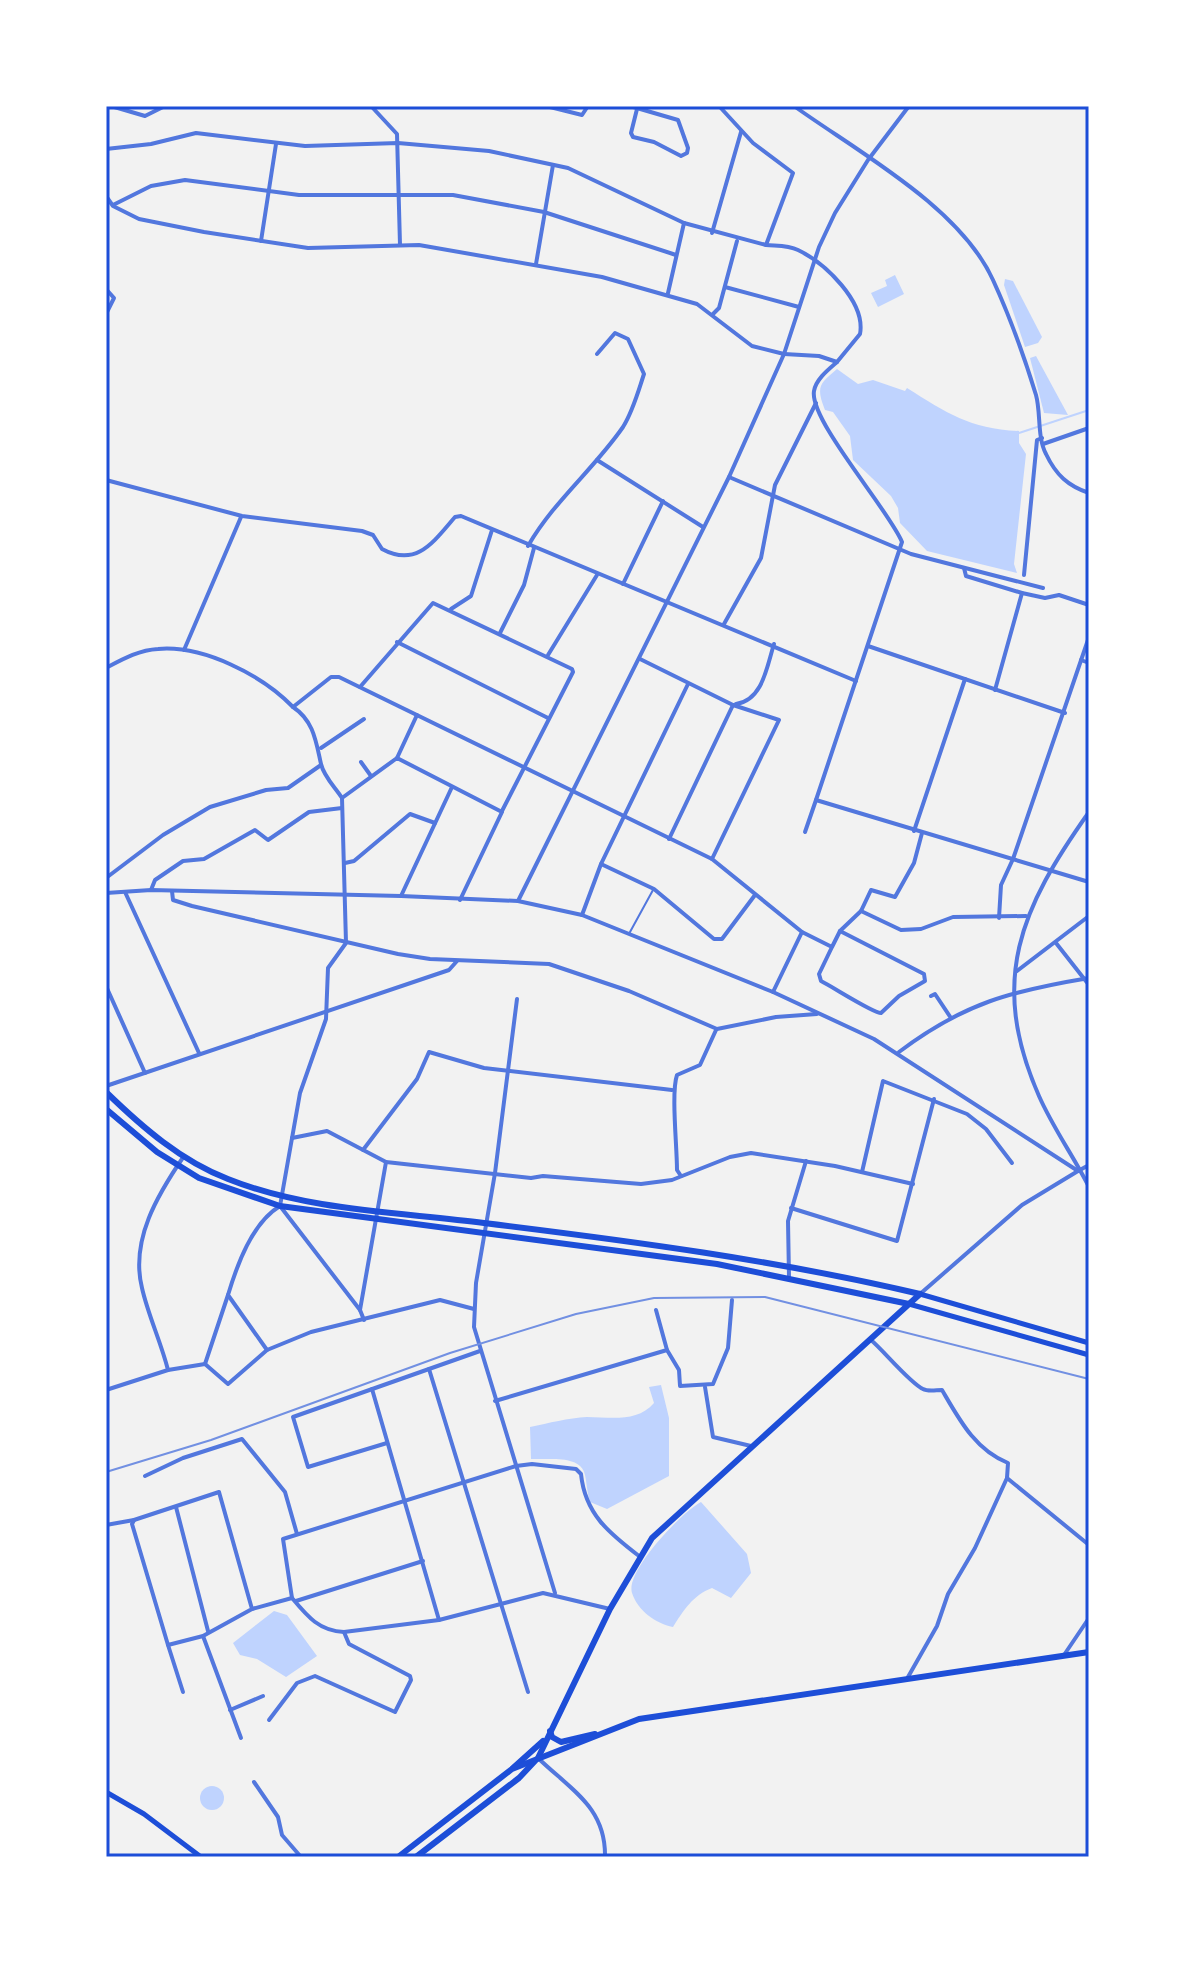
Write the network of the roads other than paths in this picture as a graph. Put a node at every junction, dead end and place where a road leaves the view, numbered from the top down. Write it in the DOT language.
graph roads {
  1 [pos="111,106"];
  2 [pos="165,106"];
  3 [pos="371,106"];
  4 [pos="546,106"];
  5 [pos="588,106"];
  6 [pos="630,106"];
  7 [pos="719,106"];
  8 [pos="794,106"];
  9 [pos="909,106"];
  10 [pos="561,107"];
  11 [pos="637,109"];
  12 [pos="741,131"];
  13 [pos="398,143"];
  14 [pos="276,144"];
  15 [pos="106,149"];
  16 [pos="868,160"];
  17 [pos="553,165"];
  18 [pos="268,191"];
  19 [pos="399,195"];
  20 [pos="106,196"];
  21 [pos="113,206"];
  22 [pos="544,212"];
  23 [pos="684,223"];
  24 [pos="712,233"];
  25 [pos="737,240"];
  26 [pos="261,241"];
  27 [pos="400,245"];
  28 [pos="766,245"];
  29 [pos="676,255"];
  30 [pos="815,260"];
  31 [pos="536,264"];
  32 [pos="725,287"];
  33 [pos="106,289"];
  34 [pos="668,293"];
  35 [pos="799,307"];
  36 [pos="106,314"];
  37 [pos="713,314"];
  38 [pos="597,354"];
  39 [pos="784,354"];
  40 [pos="837,362"];
  41 [pos="816,403"];
  42 [pos="1089,428"];
  43 [pos="1043,441"];
  44 [pos="597,460"];
  45 [pos="729,477"];
  46 [pos="106,480"];
  47 [pos="1089,493"];
  48 [pos="774,497"];
  49 [pos="663,501"];
  50 [pos="242,516"];
  51 [pos="703,527"];
  52 [pos="492,530"];
  53 [pos="531,547"];
  54 [pos="902,550"];
  55 [pos="964,568"];
  56 [pos="597,575"];
  57 [pos="1024,575"];
  58 [pos="623,584"];
  59 [pos="1043,588"];
  60 [pos="1022,593"];
  61 [pos="667,601"];
  62 [pos="1089,605"];
  63 [pos="451,609"];
  64 [pos="724,624"];
  65 [pos="500,633"];
  66 [pos="1089,637"];
  67 [pos="397,642"];
  68 [pos="774,644"];
  69 [pos="868,646"];
  70 [pos="184,650"];
  71 [pos="548,656"];
  72 [pos="640,659"];
  73 [pos="1081,660"];
  74 [pos="1089,663"];
  75 [pos="106,668"];
  76 [pos="965,679"];
  77 [pos="856,681"];
  78 [pos="688,684"];
  79 [pos="360,687"];
  80 [pos="995,690"];
  81 [pos="733,705"];
  82 [pos="293,707"];
  83 [pos="1065,713"];
  84 [pos="417,715"];
  85 [pos="548,718"];
  86 [pos="364,719"];
  87 [pos="321,748"];
  88 [pos="397,758"];
  89 [pos="361,762"];
  90 [pos="321,765"];
  91 [pos="524,768"];
  92 [pos="371,776"];
  93 [pos="452,787"];
  94 [pos="574,793"];
  95 [pos="342,798"];
  96 [pos="816,800"];
  97 [pos="342,808"];
  98 [pos="502,812"];
  99 [pos="1089,812"];
  100 [pos="624,817"];
  101 [pos="435,823"];
  102 [pos="914,831"];
  103 [pos="805,832"];
  104 [pos="922,833"];
  105 [pos="669,839"];
  106 [pos="712,859"];
  107 [pos="1013,859"];
  108 [pos="345,863"];
  109 [pos="601,864"];
  110 [pos="1048,870"];
  111 [pos="106,878"];
  112 [pos="1089,882"];
  113 [pos="654,889"];
  114 [pos="151,890"];
  115 [pos="172,891"];
  116 [pos="125,892"];
  117 [pos="106,893"];
  118 [pos="347,895"];
  119 [pos="755,895"];
  120 [pos="401,896"];
  121 [pos="460,900"];
  122 [pos="518,901"];
  123 [pos="861,911"];
  124 [pos="582,915"];
  125 [pos="1026,916"];
  126 [pos="1089,916"];
  127 [pos="999,918"];
  128 [pos="840,931"];
  129 [pos="630,932"];
  130 [pos="802,932"];
  131 [pos="346,943"];
  132 [pos="1056,943"];
  133 [pos="832,947"];
  134 [pos="457,961"];
  135 [pos="1017,971"];
  136 [pos="1086,978"];
  137 [pos="1089,985"];
  138 [pos="106,986"];
  139 [pos="1015,991"];
  140 [pos="773,992"];
  141 [pos="931,996"];
  142 [pos="517,999"];
  143 [pos="327,1011"];
  144 [pos="817,1014"];
  145 [pos="951,1018"];
  146 [pos="717,1029"];
  147 [pos="899,1052"];
  148 [pos="199,1053"];
  149 [pos="507,1070"];
  150 [pos="145,1073"];
  151 [pos="106,1086"];
  152 [pos="672,1090"];
  153 [pos="106,1092"];
  154 [pos="934,1099"];
  155 [pos="106,1109"];
  156 [pos="292,1138"];
  157 [pos="363,1150"];
  158 [pos="184,1156"];
  159 [pos="806,1161"];
  160 [pos="386,1162"];
  161 [pos="1012,1163"];
  162 [pos="1089,1165"];
  163 [pos="177,1166"];
  164 [pos="1078,1171"];
  165 [pos="862,1172"];
  166 [pos="495,1173"];
  167 [pos="681,1176"];
  168 [pos="913,1184"];
  169 [pos="1089,1187"];
  170 [pos="281,1196"];
  171 [pos="280,1206"];
  172 [pos="791,1208"];
  173 [pos="378,1209"];
  174 [pos="376,1220"];
  175 [pos="488,1223"];
  176 [pos="485,1235"];
  177 [pos="790,1265"];
  178 [pos="789,1277"];
  179 [pos="920,1294"];
  180 [pos="228,1295"];
  181 [pos="732,1300"];
  182 [pos="909,1304"];
  183 [pos="474,1309"];
  184 [pos="360,1310"];
  185 [pos="656,1310"];
  186 [pos="364,1320"];
  187 [pos="871,1340"];
  188 [pos="1089,1343"];
  189 [pos="267,1350"];
  190 [pos="667,1350"];
  191 [pos="480,1351"];
  192 [pos="1089,1355"];
  193 [pos="205,1364"];
  194 [pos="429,1369"];
  195 [pos="168,1370"];
  196 [pos="705,1387"];
  197 [pos="372,1389"];
  198 [pos="106,1390"];
  199 [pos="495,1401"];
  200 [pos="387,1443"];
  201 [pos="751,1446"];
  202 [pos="516,1466"];
  203 [pos="145,1476"];
  204 [pos="1007,1478"];
  205 [pos="464,1483"];
  206 [pos="404,1501"];
  207 [pos="176,1507"];
  208 [pos="134,1520"];
  209 [pos="106,1525"];
  210 [pos="297,1534"];
  211 [pos="1089,1545"];
  212 [pos="639,1556"];
  213 [pos="423,1561"];
  214 [pos="555,1593"];
  215 [pos="293,1600"];
  216 [pos="500,1605"];
  217 [pos="252,1609"];
  218 [pos="610,1609"];
  219 [pos="1089,1618"];
  220 [pos="439,1620"];
  221 [pos="208,1631"];
  222 [pos="344,1632"];
  223 [pos="203,1636"];
  224 [pos="168,1645"];
  225 [pos="1089,1652"];
  226 [pos="1064,1656"];
  227 [pos="908,1677"];
  228 [pos="183,1692"];
  229 [pos="528,1692"];
  230 [pos="263,1696"];
  231 [pos="230,1710"];
  232 [pos="269,1720"];
  233 [pos="549,1733"];
  234 [pos="598,1733"];
  235 [pos="241,1738"];
  236 [pos="538,1758"];
  237 [pos="512,1769"];
  238 [pos="254,1782"];
  239 [pos="106,1792"];
  240 [pos="201,1857"];
  241 [pos="301,1857"];
  242 [pos="398,1857"];
  243 [pos="416,1857"];
  244 [pos="605,1857"];
  1 -- 2 [label="street"];
  3 -- 13 [label="street"];
  4 -- 10 [label="street"];
  5 -- 10 [label="street"];
  6 -- 11 [label="street"];
  7 -- 12 [label="street"];
  8 -- 16 [label="street"];
  9 -- 16 [label="street"];
  11 -- 11 [label="street"];
  12 -- 24 [label="street"];
  12 -- 28 [label="street"];
  13 -- 14 [label="street"];
  13 -- 17 [label="street"];
  13 -- 19 [label="street"];
  14 -- 15 [label="street"];
  14 -- 18 [label="street"];
  16 -- 30 [label="street"];
  16 -- 43 [label="street"];
  17 -- 22 [label="street"];
  17 -- 23 [label="street"];
  18 -- 19 [label="street"];
  18 -- 21 [label="street"];
  18 -- 26 [label="street"];
  19 -- 22 [label="street"];
  19 -- 27 [label="street"];
  20 -- 21 [label="street"];
  21 -- 26 [label="street"];
  22 -- 29 [label="street"];
  22 -- 31 [label="street"];
  23 -- 24 [label="street"];
  23 -- 29 [label="street"];
  24 -- 25 [label="street"];
  25 -- 28 [label="street"];
  25 -- 32 [label="street"];
  26 -- 27 [label="street"];
  27 -- 31 [label="street"];
  28 -- 30 [label="street"];
  29 -- 34 [label="street"];
  30 -- 35 [label="street"];
  30 -- 40 [label="street"];
  31 -- 34 [label="street"];
  32 -- 35 [label="street"];
  32 -- 37 [label="street"];
  33 -- 36 [label="street"];
  34 -- 37 [label="street"];
  35 -- 39 [label="street"];
  37 -- 39 [label="street"];
  38 -- 44 [label="street"];
  39 -- 40 [label="street"];
  39 -- 45 [label="street"];
  40 -- 41 [label="street"];
  41 -- 48 [label="street"];
  41 -- 54 [label="street"];
  42 -- 43 [label="street"];
  43 -- 47 [label="street"];
  43 -- 57 [label="street"];
  44 -- 49 [label="street"];
  44 -- 53 [label="street"];
  45 -- 48 [label="street"];
  45 -- 51 [label="street"];
  46 -- 50 [label="street"];
  48 -- 54 [label="street"];
  48 -- 64 [label="street"];
  49 -- 51 [label="street"];
  49 -- 58 [label="street"];
  50 -- 52 [label="street"];
  50 -- 70 [label="street"];
  51 -- 61 [label="street"];
  52 -- 53 [label="street"];
  52 -- 63 [label="street"];
  53 -- 56 [label="street"];
  53 -- 65 [label="street"];
  54 -- 55 [label="street"];
  54 -- 69 [label="street"];
  55 -- 59 [label="street"];
  55 -- 60 [label="street"];
  56 -- 58 [label="street"];
  56 -- 71 [label="street"];
  58 -- 61 [label="street"];
  60 -- 62 [label="street"];
  60 -- 80 [label="street"];
  61 -- 64 [label="street"];
  61 -- 72 [label="street"];
  63 -- 65 [label="street"];
  63 -- 67 [label="street"];
  64 -- 68 [label="street"];
  65 -- 71 [label="street"];
  66 -- 73 [label="street"];
  67 -- 79 [label="street"];
  67 -- 85 [label="street"];
  68 -- 77 [label="street"];
  68 -- 81 [label="street"];
  69 -- 76 [label="street"];
  69 -- 77 [label="street"];
  70 -- 75 [label="street"];
  70 -- 82 [label="street"];
  71 -- 85 [label="street"];
  72 -- 78 [label="street"];
  72 -- 94 [label="street"];
  73 -- 74 [label="street"];
  73 -- 83 [label="street"];
  76 -- 80 [label="street"];
  76 -- 102 [label="street"];
  77 -- 96 [label="street"];
  78 -- 81 [label="street"];
  78 -- 100 [label="street"];
  79 -- 82 [label="street"];
  79 -- 84 [label="street"];
  80 -- 83 [label="street"];
  81 -- 105 [label="street"];
  81 -- 106 [label="street"];
  82 -- 87 [label="street"];
  83 -- 107 [label="street"];
  84 -- 88 [label="street"];
  84 -- 91 [label="street"];
  85 -- 91 [label="street"];
  86 -- 87 [label="street"];
  87 -- 90 [label="street"];
  88 -- 92 [label="street"];
  88 -- 93 [label="street"];
  89 -- 92 [label="street"];
  90 -- 95 [label="street"];
  90 -- 111 [label="street"];
  91 -- 94 [label="street"];
  91 -- 98 [label="street"];
  92 -- 95 [label="street"];
  93 -- 98 [label="street"];
  93 -- 101 [label="street"];
  94 -- 100 [label="street"];
  94 -- 122 [label="street"];
  95 -- 97 [label="street"];
  96 -- 102 [label="street"];
  96 -- 103 [label="street"];
  97 -- 108 [label="street"];
  97 -- 114 [label="street"];
  98 -- 121 [label="street"];
  99 -- 110 [label="street"];
  100 -- 105 [label="street"];
  100 -- 109 [label="street"];
  101 -- 108 [label="street"];
  101 -- 120 [label="street"];
  102 -- 104 [label="street"];
  104 -- 107 [label="street"];
  104 -- 123 [label="street"];
  105 -- 106 [label="street"];
  106 -- 119 [label="street"];
  107 -- 110 [label="street"];
  107 -- 127 [label="street"];
  108 -- 118 [label="street"];
  109 -- 113 [label="street"];
  109 -- 124 [label="street"];
  110 -- 112 [label="street"];
  110 -- 125 [label="street"];
  113 -- 119 [label="street"];
  113 -- 129 [label="lane"];
  114 -- 115 [label="street"];
  114 -- 116 [label="street"];
  115 -- 118 [label="street"];
  115 -- 131 [label="street"];
  116 -- 117 [label="street"];
  116 -- 148 [label="street"];
  118 -- 120 [label="street"];
  118 -- 131 [label="street"];
  119 -- 130 [label="street"];
  120 -- 121 [label="street"];
  121 -- 122 [label="street"];
  122 -- 124 [label="street"];
  123 -- 127 [label="street"];
  123 -- 128 [label="street"];
  124 -- 129 [label="street"];
  125 -- 127 [label="street"];
  125 -- 135 [label="street"];
  126 -- 132 [label="street"];
  128 -- 133 [label="street"];
  128 -- 133 [label="street"];
  129 -- 140 [label="street"];
  130 -- 133 [label="street"];
  130 -- 140 [label="street"];
  131 -- 134 [label="street"];
  131 -- 143 [label="street"];
  132 -- 135 [label="street"];
  132 -- 136 [label="street"];
  134 -- 143 [label="street"];
  134 -- 146 [label="street"];
  135 -- 139 [label="street"];
  136 -- 137 [label="street"];
  136 -- 139 [label="street"];
  138 -- 150 [label="street"];
  139 -- 145 [label="street"];
  139 -- 164 [label="street"];
  140 -- 144 [label="street"];
  141 -- 145 [label="street"];
  142 -- 149 [label="street"];
  143 -- 148 [label="street"];
  143 -- 156 [label="street"];
  144 -- 146 [label="street"];
  144 -- 147 [label="street"];
  145 -- 147 [label="street"];
  146 -- 152 [label="street"];
  147 -- 164 [label="street"];
  148 -- 150 [label="street"];
  149 -- 152 [label="street"];
  149 -- 157 [label="street"];
  149 -- 166 [label="street"];
  150 -- 151 [label="street"];
  152 -- 167 [label="street"];
  153 -- 158 [label="main road"];
  154 -- 161 [label="street"];
  154 -- 165 [label="street"];
  154 -- 168 [label="street"];
  155 -- 163 [label="main road"];
  156 -- 157 [label="street"];
  156 -- 170 [label="street"];
  157 -- 160 [label="street"];
  158 -- 163 [label="street"];
  158 -- 170 [label="main road"];
  159 -- 165 [label="street"];
  159 -- 167 [label="street"];
  159 -- 172 [label="street"];
  160 -- 166 [label="street"];
  160 -- 173 [label="street"];
  162 -- 164 [label="street"];
  163 -- 171 [label="main road"];
  163 -- 195 [label="street"];
  164 -- 169 [label="street"];
  164 -- 179 [label="street"];
  165 -- 168 [label="street"];
  166 -- 167 [label="street"];
  166 -- 175 [label="street"];
  168 -- 172 [label="street"];
  170 -- 171 [label="street"];
  170 -- 173 [label="main road"];
  171 -- 174 [label="main road"];
  171 -- 180 [label="street"];
  171 -- 184 [label="street"];
  172 -- 177 [label="street"];
  173 -- 174 [label="street"];
  173 -- 175 [label="main road"];
  174 -- 176 [label="main road"];
  174 -- 184 [label="street"];
  175 -- 176 [label="street"];
  175 -- 177 [label="main road"];
  176 -- 178 [label="main road"];
  176 -- 183 [label="street"];
  177 -- 178 [label="street"];
  177 -- 179 [label="main road"];
  178 -- 182 [label="main road"];
  179 -- 182 [label="main road"];
  179 -- 188 [label="main road"];
  180 -- 189 [label="street"];
  180 -- 193 [label="street"];
  181 -- 196 [label="street"];
  182 -- 187 [label="main road"];
  182 -- 192 [label="main road"];
  183 -- 186 [label="street"];
  183 -- 191 [label="street"];
  184 -- 186 [label="street"];
  185 -- 190 [label="street"];
  186 -- 189 [label="street"];
  187 -- 201 [label="main road"];
  187 -- 204 [label="street"];
  189 -- 193 [label="street"];
  190 -- 196 [label="street"];
  190 -- 199 [label="street"];
  191 -- 194 [label="street"];
  191 -- 199 [label="street"];
  193 -- 195 [label="street"];
  194 -- 197 [label="street"];
  194 -- 205 [label="street"];
  195 -- 198 [label="street"];
  196 -- 201 [label="street"];
  197 -- 200 [label="street"];
  197 -- 200 [label="street"];
  199 -- 202 [label="street"];
  200 -- 206 [label="street"];
  201 -- 212 [label="main road"];
  202 -- 205 [label="street"];
  202 -- 212 [label="street"];
  202 -- 214 [label="street"];
  203 -- 210 [label="street"];
  204 -- 211 [label="street"];
  204 -- 227 [label="street"];
  205 -- 206 [label="street"];
  205 -- 216 [label="street"];
  206 -- 210 [label="street"];
  206 -- 213 [label="street"];
  207 -- 208 [label="street"];
  207 -- 217 [label="street"];
  207 -- 221 [label="street"];
  208 -- 209 [label="street"];
  208 -- 224 [label="street"];
  210 -- 215 [label="street"];
  212 -- 218 [label="main road"];
  213 -- 215 [label="street"];
  213 -- 220 [label="street"];
  214 -- 216 [label="street"];
  214 -- 218 [label="street"];
  215 -- 217 [label="street"];
  215 -- 222 [label="street"];
  216 -- 220 [label="street"];
  216 -- 229 [label="street"];
  217 -- 221 [label="street"];
  218 -- 233 [label="main road"];
  219 -- 226 [label="street"];
  220 -- 222 [label="street"];
  221 -- 223 [label="street"];
  222 -- 232 [label="street"];
  223 -- 224 [label="street"];
  223 -- 231 [label="street"];
  224 -- 228 [label="street"];
  225 -- 226 [label="main road"];
  226 -- 227 [label="main road"];
  227 -- 234 [label="main road"];
  230 -- 231 [label="street"];
  231 -- 235 [label="street"];
  233 -- 234 [label="main road"];
  233 -- 236 [label="main road"];
  233 -- 237 [label="main road"];
  234 -- 236 [label="main road"];
  236 -- 237 [label="main road"];
  236 -- 243 [label="main road"];
  236 -- 244 [label="street"];
  237 -- 242 [label="main road"];
  238 -- 241 [label="street"];
  239 -- 240 [label="main road"];
}
